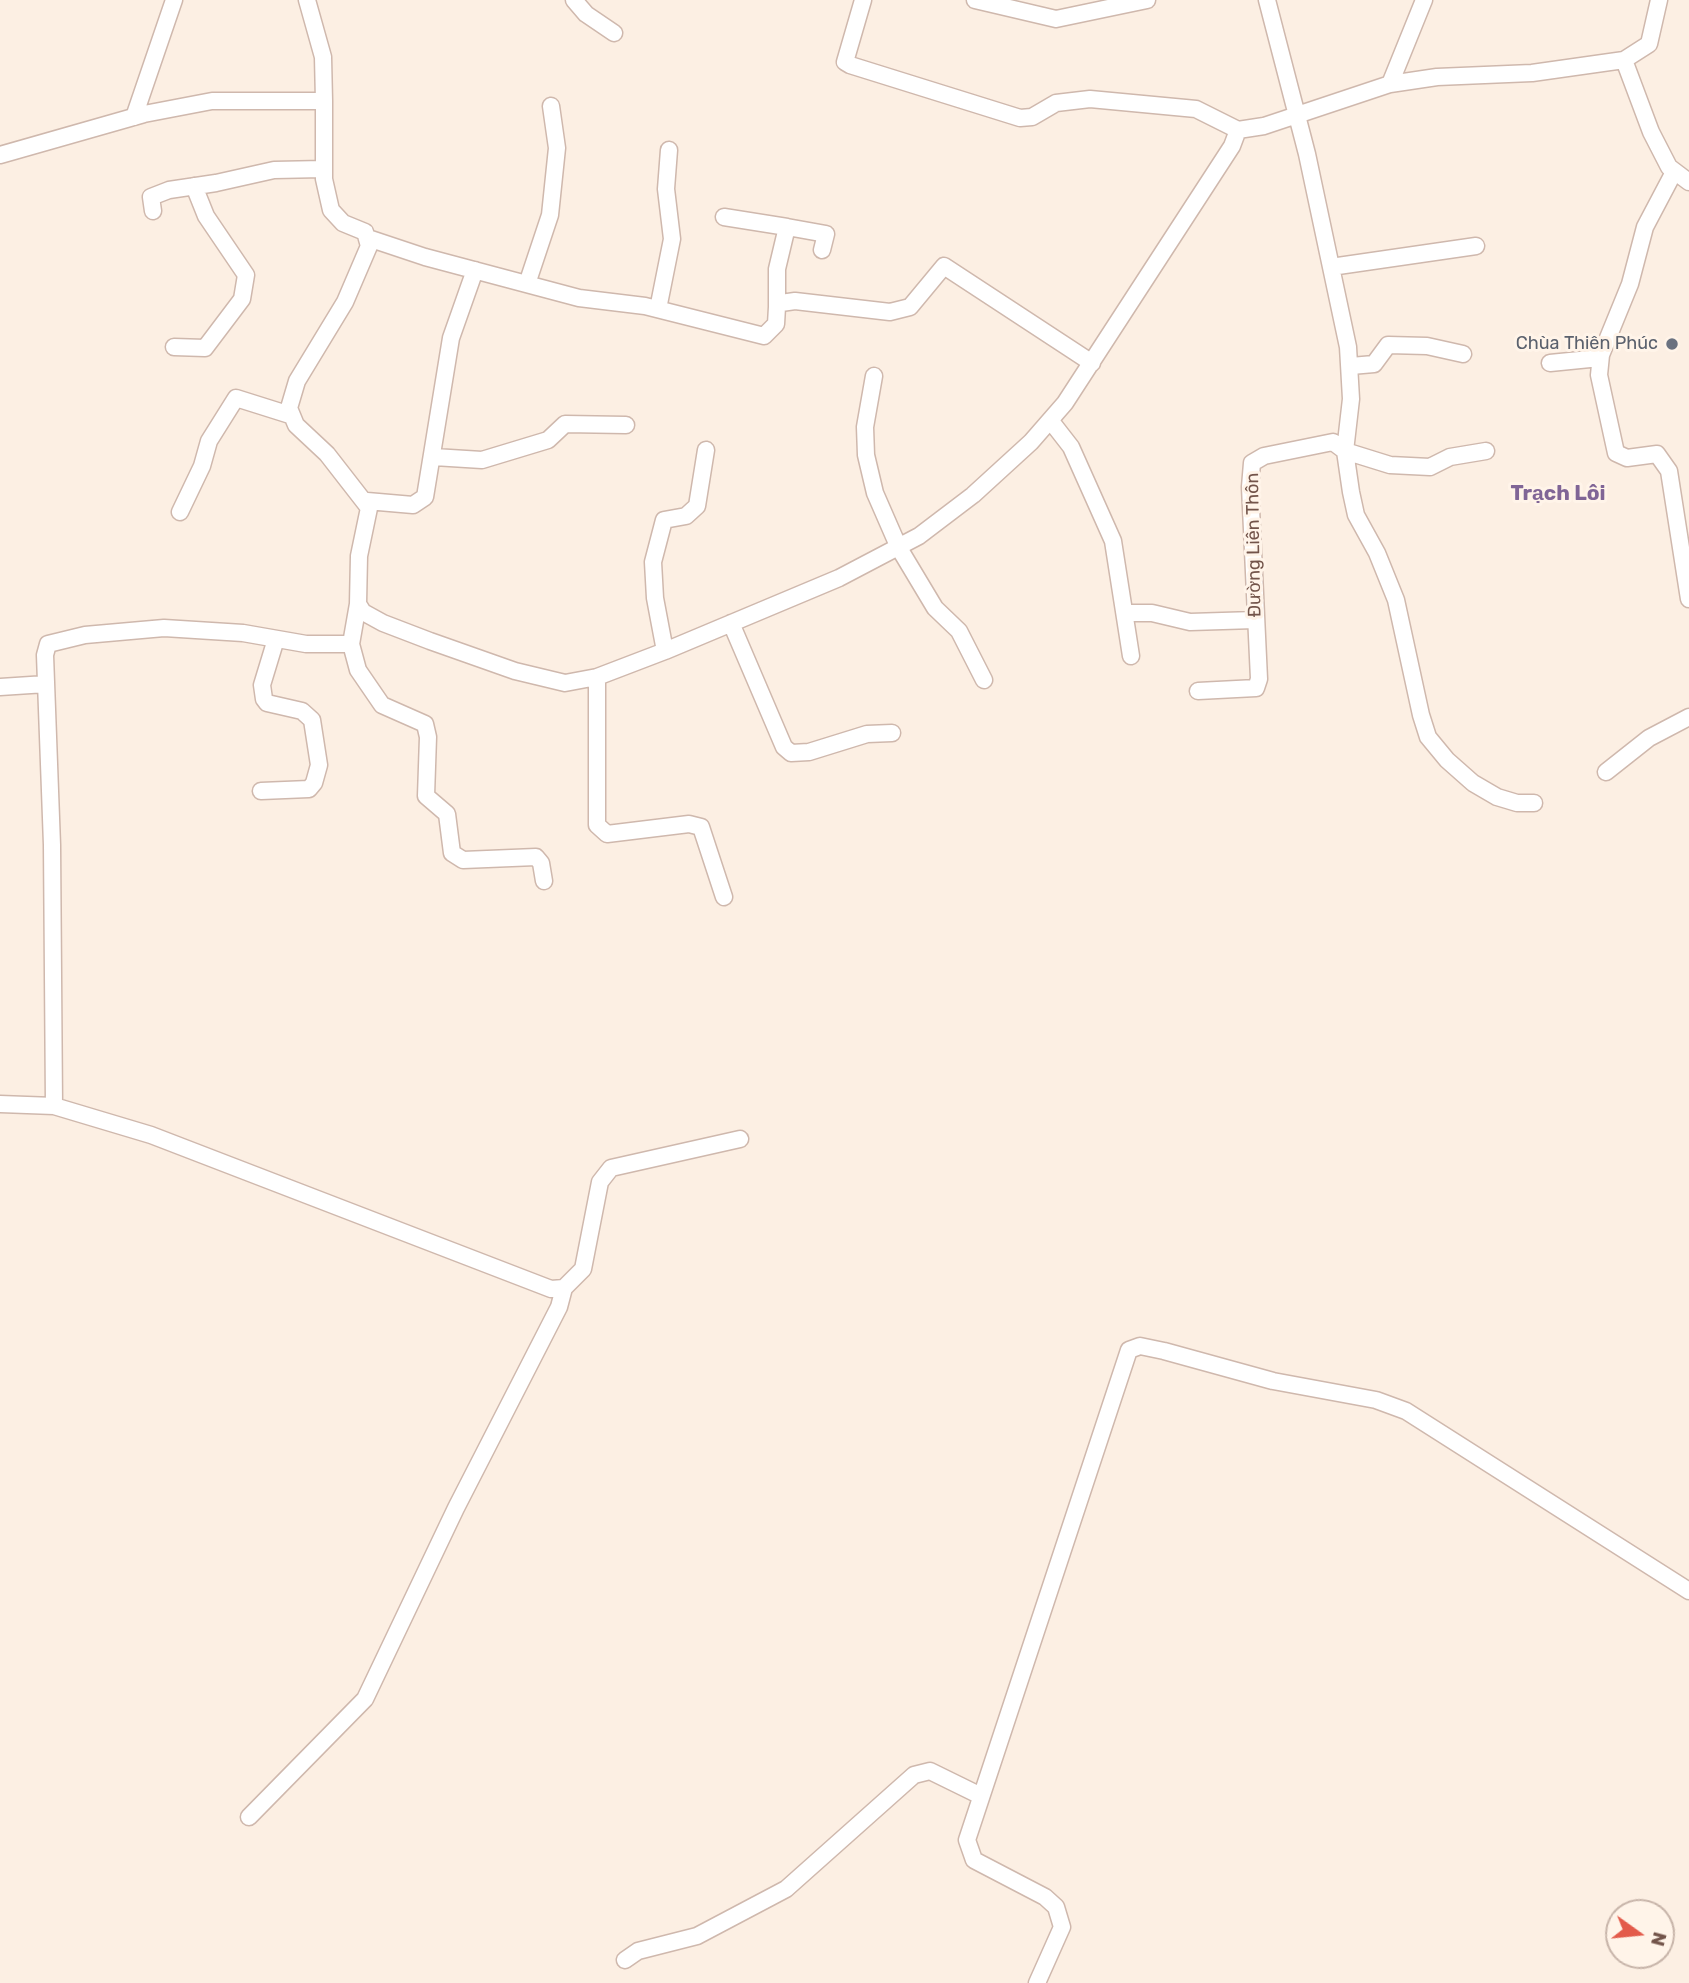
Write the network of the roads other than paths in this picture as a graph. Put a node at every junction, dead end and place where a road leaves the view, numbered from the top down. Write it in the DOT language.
graph roads {
  1 [pos="174,0"];
  2 [pos="307,0"];
  3 [pos="574,0"];
  4 [pos="863,0"];
  5 [pos="975,0"];
  6 [pos="1147,0"];
  7 [pos="1267,0"];
  8 [pos="1424,0"];
  9 [pos="1659,0"];
  10 [pos="614,33"];
  11 [pos="1624,60"];
  12 [pos="1390,84"];
  13 [pos="324,101"];
  14 [pos="551,106"];
  15 [pos="1296,114"];
  16 [pos="134,117"];
  17 [pos="1238,130"];
  18 [pos="669,150"];
  19 [pos="0,155"];
  20 [pos="323,169"];
  21 [pos="1674,172"];
  22 [pos="1689,182"];
  23 [pos="194,186"];
  24 [pos="153,211"];
  25 [pos="724,217"];
  26 [pos="787,227"];
  27 [pos="368,238"];
  28 [pos="1476,246"];
  29 [pos="822,250"];
  30 [pos="1331,267"];
  31 [pos="475,270"];
  32 [pos="527,284"];
  33 [pos="777,307"];
  34 [pos="658,309"];
  35 [pos="174,347"];
  36 [pos="1463,354"];
  37 [pos="1600,358"];
  38 [pos="1092,363"];
  39 [pos="1550,363"];
  40 [pos="1351,366"];
  41 [pos="874,376"];
  42 [pos="290,415"];
  43 [pos="1050,420"];
  44 [pos="626,425"];
  45 [pos="706,450"];
  46 [pos="1345,451"];
  47 [pos="1486,451"];
  48 [pos="433,457"];
  49 [pos="367,501"];
  50 [pos="180,512"];
  51 [pos="899,548"];
  52 [pos="1689,598"];
  53 [pos="358,604"];
  54 [pos="1125,612"];
  55 [pos="1255,620"];
  56 [pos="731,623"];
  57 [pos="276,639"];
  58 [pos="351,644"];
  59 [pos="665,651"];
  60 [pos="1131,656"];
  61 [pos="597,677"];
  62 [pos="984,681"];
  63 [pos="46,684"];
  64 [pos="0,687"];
  65 [pos="1198,691"];
  66 [pos="1689,717"];
  67 [pos="892,733"];
  68 [pos="1606,772"];
  69 [pos="261,791"];
  70 [pos="1534,803"];
  71 [pos="544,881"];
  72 [pos="724,897"];
  73 [pos="0,1104"];
  74 [pos="54,1106"];
  75 [pos="740,1139"];
  76 [pos="564,1288"];
  77 [pos="1689,1591"];
  78 [pos="981,1796"];
  79 [pos="249,1817"];
  80 [pos="625,1961"];
  81 [pos="1037,1983"];
  1 -- 16 [label="street"];
  2 -- 13 [label="street"];
  3 -- 10 [label="street"];
  4 -- 17 [label="street"];
  5 -- 6 [label="street"];
  7 -- 15 [label="street"];
  8 -- 12 [label="street"];
  9 -- 11 [label="street"];
  11 -- 12 [label="street"];
  11 -- 21 [label="street"];
  12 -- 15 [label="street"];
  13 -- 16 [label="street"];
  13 -- 20 [label="street"];
  14 -- 32 [label="street"];
  15 -- 17 [label="street"];
  15 -- 30 [label="street"];
  16 -- 19 [label="street"];
  17 -- 38 [label="street"];
  18 -- 34 [label="street"];
  20 -- 23 [label="street"];
  20 -- 27 [label="street"];
  21 -- 22 [label="street"];
  21 -- 37 [label="street"];
  23 -- 24 [label="street"];
  23 -- 35 [label="street"];
  25 -- 26 [label="street"];
  26 -- 29 [label="street"];
  26 -- 33 [label="street"];
  27 -- 31 [label="street"];
  27 -- 42 [label="street"];
  28 -- 30 [label="street"];
  30 -- 40 [label="street"];
  31 -- 32 [label="street"];
  31 -- 48 [label="street"];
  32 -- 34 [label="street"];
  33 -- 34 [label="street"];
  33 -- 38 [label="street"];
  36 -- 40 [label="street"];
  37 -- 39 [label="street"];
  37 -- 52 [label="street"];
  38 -- 43 [label="street"];
  40 -- 46 [label="street"];
  41 -- 51 [label="street"];
  42 -- 49 [label="street"];
  42 -- 50 [label="street"];
  43 -- 51 [label="street"];
  43 -- 54 [label="street"];
  44 -- 48 [label="street"];
  45 -- 59 [label="street"];
  46 -- 47 [label="street, Đường Liên Thôn"];
  46 -- 55 [label="street, Đường Liên Thôn"];
  46 -- 70 [label="street"];
  48 -- 49 [label="street"];
  49 -- 53 [label="street"];
  51 -- 56 [label="street"];
  51 -- 62 [label="street"];
  53 -- 58 [label="street"];
  53 -- 61 [label="street"];
  54 -- 55 [label="street"];
  54 -- 60 [label="street"];
  55 -- 65 [label="street, Đường Liên Thôn"];
  56 -- 59 [label="street"];
  56 -- 67 [label="street"];
  57 -- 58 [label="street"];
  57 -- 63 [label="street"];
  57 -- 69 [label="street"];
  58 -- 71 [label="street"];
  59 -- 61 [label="street"];
  61 -- 72 [label="street"];
  63 -- 64 [label="street"];
  63 -- 74 [label="street"];
  66 -- 68 [label="street"];
  73 -- 74 [label="street"];
  74 -- 76 [label="street"];
  75 -- 76 [label="street"];
  76 -- 79 [label="street"];
  77 -- 78 [label="street"];
  78 -- 80 [label="street"];
  78 -- 81 [label="street"];
}
